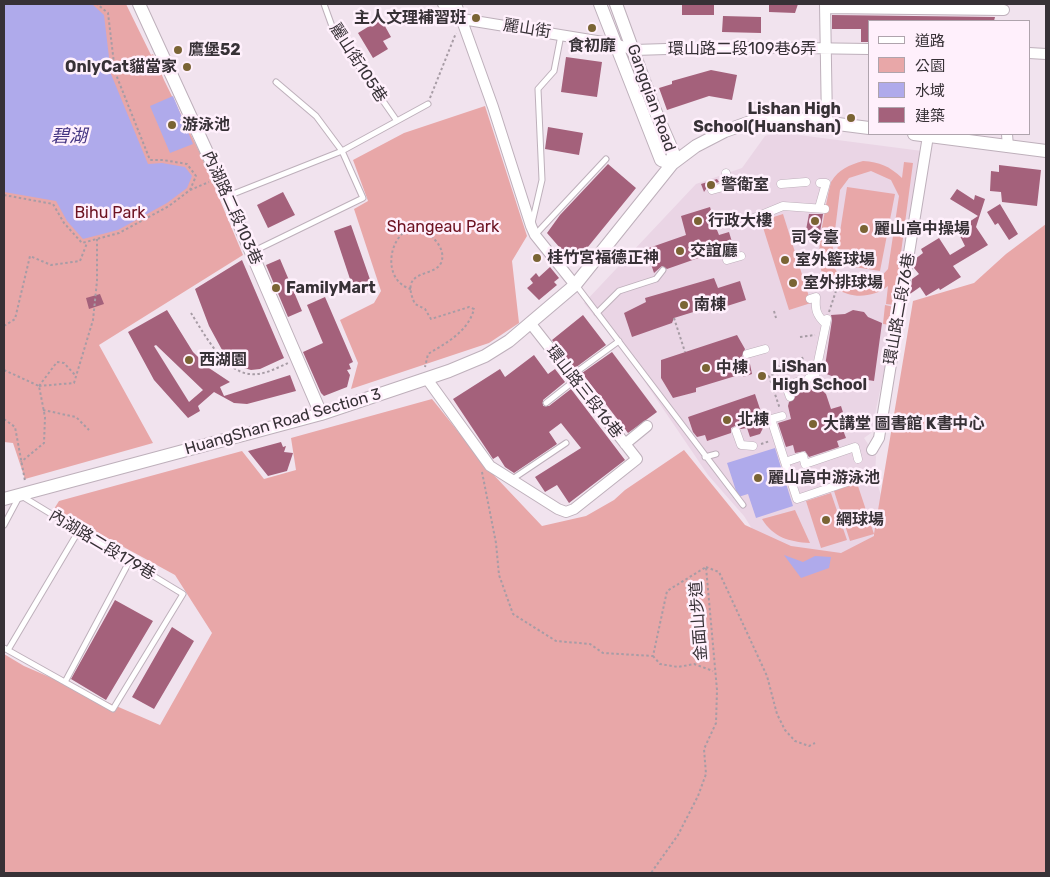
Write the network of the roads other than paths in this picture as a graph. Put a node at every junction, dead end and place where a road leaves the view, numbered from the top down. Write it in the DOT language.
graph roads {
  1 [pos="140,4"];
  2 [pos="324,4"];
  3 [pos="443,4"];
  4 [pos="456,4"];
  5 [pos="600,4"];
  6 [pos="616,4"];
  7 [pos="825,6"];
  8 [pos="1004,7"];
  9 [pos="462,19"];
  10 [pos="1005,20"];
  11 [pos="561,34"];
  12 [pos="615,44"];
  13 [pos="825,48"];
  14 [pos="868,49"];
  15 [pos="634,50"];
  16 [pos="1030,53"];
  17 [pos="1046,54"];
  18 [pos="276,82"];
  19 [pos="428,104"];
  20 [pos="397,121"];
  21 [pos="826,123"];
  22 [pos="868,128"];
  23 [pos="921,135"];
  24 [pos="1007,135"];
  25 [pos="928,136"];
  26 [pos="1008,147"];
  27 [pos="342,150"];
  28 [pos="1046,151"];
  29 [pos="606,159"];
  30 [pos="672,164"];
  31 [pos="726,173"];
  32 [pos="806,182"];
  33 [pos="820,183"];
  34 [pos="781,184"];
  35 [pos="712,190"];
  36 [pos="227,196"];
  37 [pos="754,218"];
  38 [pos="728,221"];
  39 [pos="716,225"];
  40 [pos="533,231"];
  41 [pos="251,252"];
  42 [pos="740,256"];
  43 [pos="727,260"];
  44 [pos="663,270"];
  45 [pos="575,285"];
  46 [pos="810,299"];
  47 [pos="598,313"];
  48 [pos="531,324"];
  49 [pos="618,341"];
  50 [pos="765,349"];
  51 [pos="747,354"];
  52 [pos="809,378"];
  53 [pos="427,379"];
  54 [pos="573,379"];
  55 [pos="797,382"];
  56 [pos="790,397"];
  57 [pos="546,403"];
  58 [pos="321,414"];
  59 [pos="782,416"];
  60 [pos="647,426"];
  61 [pos="736,431"];
  62 [pos="566,443"];
  63 [pos="625,444"];
  64 [pos="753,446"];
  65 [pos="872,450"];
  66 [pos="716,454"];
  67 [pos="705,457"];
  68 [pos="858,459"];
  69 [pos="785,462"];
  70 [pos="859,478"];
  71 [pos="511,480"];
  72 [pos="24,494"];
  73 [pos="4,499"];
  74 [pos="743,505"];
  75 [pos="4,525"];
  76 [pos="78,532"];
  77 [pos="129,562"];
  78 [pos="6,649"];
  79 [pos="65,682"];
  1 -- 36 [label="street, 內湖路二段103巷"];
  2 -- 20 [label="lane, 麗山街105巷"];
  3 -- 9 [label="street, 麗山街"];
  4 -- 9 [label="street"];
  5 -- 12 [label="street, Gangqian Road"];
  6 -- 15 [label="street, Gangqian Road"];
  7 -- 8 [label="street"];
  7 -- 13 [label="street"];
  8 -- 10 [label="street"];
  9 -- 11 [label="street, 麗山街"];
  9 -- 40 [label="street"];
  11 -- 12 [label="street, 麗山街"];
  11 -- 40 [label="lane"];
  12 -- 15 [label="street, 環山路二段109巷6弄"];
  12 -- 30 [label="street, Gangqian Road"];
  13 -- 14 [label="street, 環山路二段109巷6弄"];
  13 -- 15 [label="street, 環山路二段109巷6弄"];
  13 -- 21 [label="street"];
  15 -- 30 [label="street, Gangqian Road"];
  16 -- 17 [label="street"];
  18 -- 27 [label="lane"];
  19 -- 20 [label="lane"];
  20 -- 27 [label="lane"];
  21 -- 22 [label="street, HuangShan Road Section 3"];
  21 -- 30 [label="street, HuangShan Road Section 3"];
  23 -- 25 [label="street"];
  24 -- 26 [label="street"];
  25 -- 26 [label="street"];
  25 -- 65 [label="street, 環山路二段76巷"];
  26 -- 28 [label="street"];
  27 -- 36 [label="lane"];
  27 -- 41 [label="lane"];
  29 -- 40 [label="lane"];
  30 -- 45 [label="street, HuangShan Road Section 3"];
  31 -- 35 [label="street"];
  32 -- 34 [label="street"];
  33 -- 37 [label="street"];
  36 -- 41 [label="street, 內湖路二段103巷"];
  38 -- 39 [label="street"];
  40 -- 45 [label="street"];
  41 -- 58 [label="street, 內湖路二段103巷"];
  42 -- 43 [label="street"];
  44 -- 47 [label="lane"];
  45 -- 47 [label="lane"];
  45 -- 48 [label="street, HuangShan Road Section 3"];
  46 -- 52 [label="street"];
  47 -- 49 [label="lane"];
  48 -- 53 [label="street, HuangShan Road Section 3"];
  48 -- 54 [label="street, 環山路三段16巷"];
  49 -- 54 [label="lane"];
  49 -- 67 [label="lane"];
  50 -- 51 [label="street"];
  53 -- 58 [label="street, HuangShan Road Section 3"];
  53 -- 71 [label="street"];
  54 -- 57 [label="lane"];
  54 -- 63 [label="street, 環山路三段16巷"];
  55 -- 56 [label="street"];
  58 -- 72 [label="street, HuangShan Road Section 3"];
  59 -- 69 [label="street"];
  60 -- 63 [label="street"];
  61 -- 64 [label="street"];
  62 -- 71 [label="lane"];
  63 -- 71 [label="street, 環山路三段16巷"];
  66 -- 67 [label="lane"];
  67 -- 74 [label="lane"];
  68 -- 69 [label="street"];
  69 -- 70 [label="street"];
  72 -- 73 [label="street, HuangShan Road Section 3"];
  72 -- 75 [label="lane"];
  72 -- 76 [label="lane, 內湖路二段179巷"];
  76 -- 77 [label="lane, 內湖路二段179巷"];
  76 -- 78 [label="lane"];
  77 -- 79 [label="lane"];
  77 -- 79 [label="lane, 內湖路二段179巷"];
  78 -- 79 [label="lane"];
}
